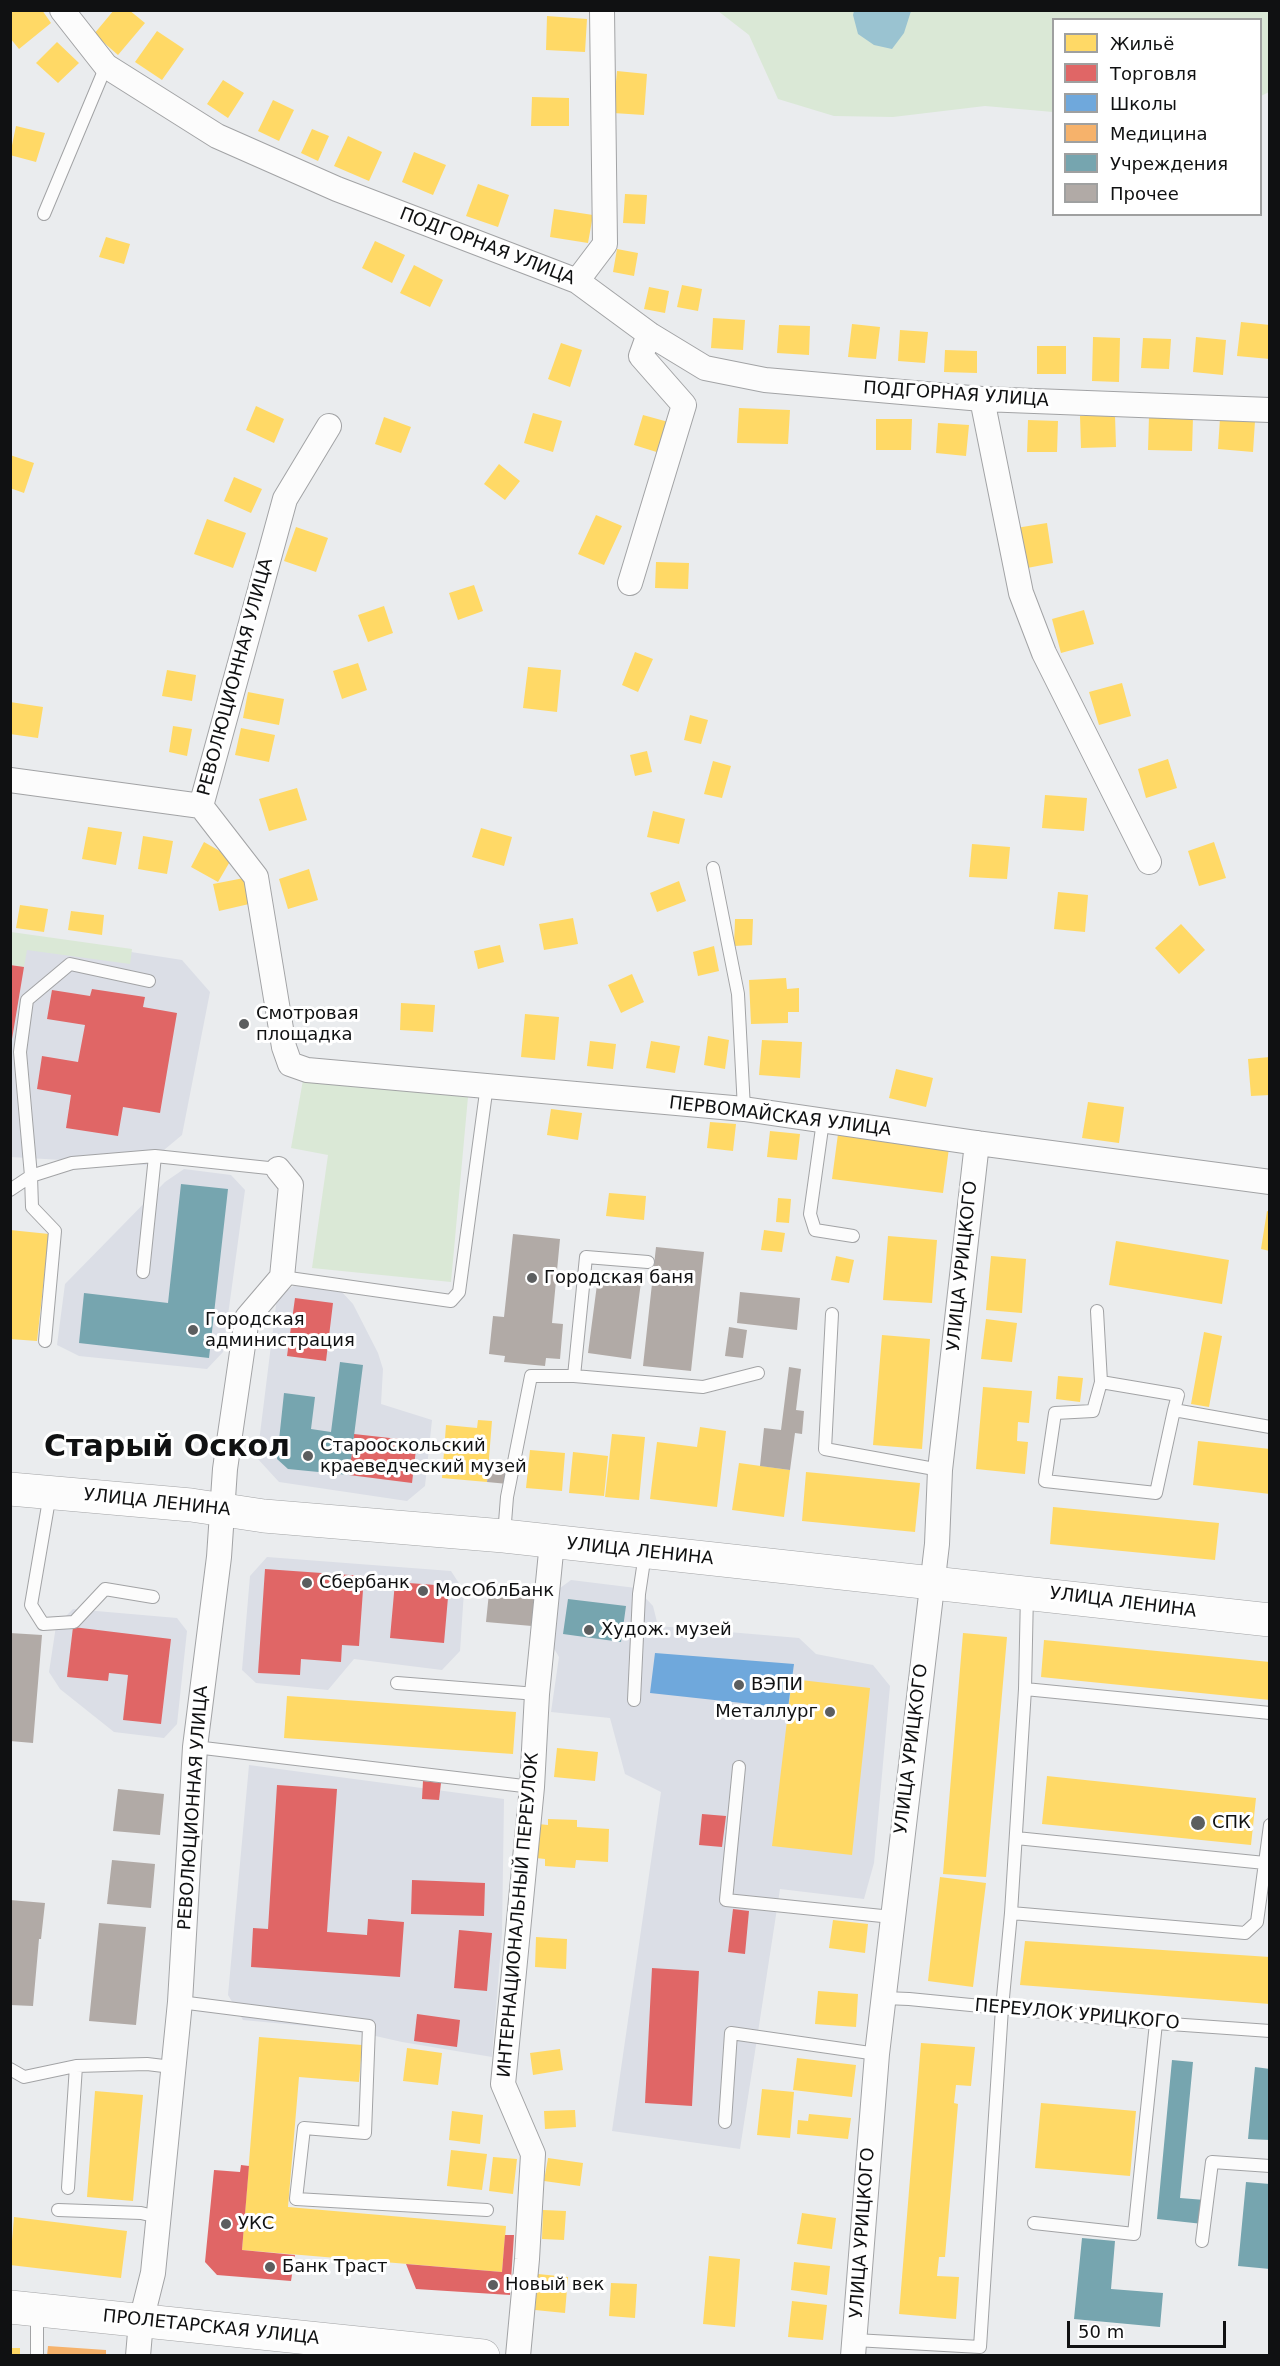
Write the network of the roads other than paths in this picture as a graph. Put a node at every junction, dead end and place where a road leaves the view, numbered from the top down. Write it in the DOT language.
graph roads {
  1 [pos="62,10"];
  2 [pos="602,10"];
  3 [pos="106,66"];
  4 [pos="44,214"];
  5 [pos="577,281"];
  6 [pos="650,334"];
  7 [pos="982,399"];
  8 [pos="1269,410"];
  9 [pos="329,426"];
  10 [pos="630,583"];
  11 [pos="10,780"];
  12 [pos="201,806"];
  13 [pos="1149,862"];
  14 [pos="713,868"];
  15 [pos="149,981"];
  16 [pos="290,1064"];
  17 [pos="487,1085"];
  18 [pos="744,1109"];
  19 [pos="823,1121"];
  20 [pos="977,1143"];
  21 [pos="155,1156"];
  22 [pos="278,1169"];
  23 [pos="31,1176"];
  24 [pos="1269,1182"];
  25 [pos="10,1190"];
  26 [pos="853,1236"];
  27 [pos="648,1262"];
  28 [pos="142,1272"];
  29 [pos="282,1277"];
  30 [pos="1097,1311"];
  31 [pos="832,1314"];
  32 [pos="45,1341"];
  33 [pos="758,1373"];
  34 [pos="574,1376"];
  35 [pos="1101,1382"];
  36 [pos="1174,1410"];
  37 [pos="1269,1427"];
  38 [pos="940,1470"];
  39 [pos="10,1489"];
  40 [pos="51,1492"];
  41 [pos="222,1509"];
  42 [pos="504,1536"];
  43 [pos="552,1542"];
  44 [pos="645,1553"];
  45 [pos="932,1583"];
  46 [pos="1027,1592"];
  47 [pos="153,1597"];
  48 [pos="1269,1620"];
  49 [pos="397,1683"];
  50 [pos="1025,1689"];
  51 [pos="537,1694"];
  52 [pos="634,1700"];
  53 [pos="1269,1713"];
  54 [pos="195,1747"];
  55 [pos="739,1767"];
  56 [pos="532,1787"];
  57 [pos="1269,1825"];
  58 [pos="1016,1838"];
  59 [pos="1265,1863"];
  60 [pos="1011,1913"];
  61 [pos="892,1917"];
  62 [pos="884,1998"];
  63 [pos="180,2002"];
  64 [pos="1002,2008"];
  65 [pos="1156,2023"];
  66 [pos="1269,2031"];
  67 [pos="877,2054"];
  68 [pos="76,2066"];
  69 [pos="172,2067"];
  70 [pos="10,2069"];
  71 [pos="725,2122"];
  72 [pos="1269,2166"];
  73 [pos="68,2188"];
  74 [pos="58,2210"];
  75 [pos="487,2210"];
  76 [pos="158,2217"];
  77 [pos="1034,2223"];
  78 [pos="1202,2241"];
  79 [pos="24,2308"];
  80 [pos="141,2321"];
  81 [pos="854,2348"];
  82 [pos="37,2355"];
  83 [pos="138,2355"];
  84 [pos="483,2355"];
  85 [pos="518,2355"];
  1 -- 3 [label="street, ПОДГОРНАЯ УЛИЦА"];
  2 -- 5 [label="street"];
  3 -- 4 [label="lane"];
  3 -- 5 [label="street, ПОДГОРНАЯ УЛИЦА"];
  5 -- 6 [label="street, ПОДГОРНАЯ УЛИЦА"];
  6 -- 7 [label="street, ПОДГОРНАЯ УЛИЦА"];
  6 -- 10 [label="street"];
  7 -- 8 [label="street, ПОДГОРНАЯ УЛИЦА"];
  7 -- 13 [label="street"];
  9 -- 12 [label="street, РЕВОЛЮЦИОННАЯ УЛИЦА"];
  11 -- 12 [label="street"];
  12 -- 16 [label="street, РЕВОЛЮЦИОННАЯ УЛИЦА"];
  14 -- 18 [label="lane"];
  15 -- 23 [label="lane"];
  16 -- 17 [label="street, ПЕРВОМАЙСКАЯ УЛИЦА"];
  17 -- 18 [label="street, ПЕРВОМАЙСКАЯ УЛИЦА"];
  17 -- 29 [label="lane"];
  18 -- 19 [label="street, ПЕРВОМАЙСКАЯ УЛИЦА"];
  19 -- 20 [label="street, ПЕРВОМАЙСКАЯ УЛИЦА"];
  19 -- 26 [label="lane"];
  20 -- 24 [label="street, ПЕРВОМАЙСКАЯ УЛИЦА"];
  20 -- 38 [label="street, УЛИЦА УРИЦКОГО"];
  21 -- 22 [label="lane"];
  21 -- 23 [label="lane"];
  21 -- 28 [label="lane"];
  22 -- 29 [label="street"];
  23 -- 25 [label="lane"];
  23 -- 32 [label="lane"];
  27 -- 34 [label="lane"];
  29 -- 41 [label="street, РЕВОЛЮЦИОННАЯ УЛИЦА"];
  30 -- 35 [label="lane"];
  31 -- 38 [label="lane"];
  33 -- 34 [label="lane"];
  34 -- 42 [label="lane"];
  35 -- 36 [label="lane"];
  35 -- 36 [label="lane"];
  36 -- 37 [label="lane"];
  38 -- 45 [label="street, УЛИЦА УРИЦКОГО"];
  39 -- 40 [label="main road, УЛИЦА ЛЕНИНА"];
  40 -- 41 [label="main road, УЛИЦА ЛЕНИНА"];
  40 -- 47 [label="lane"];
  41 -- 42 [label="main road, УЛИЦА ЛЕНИНА"];
  41 -- 54 [label="street, РЕВОЛЮЦИОННАЯ УЛИЦА"];
  42 -- 43 [label="main road, УЛИЦА ЛЕНИНА"];
  43 -- 44 [label="main road, УЛИЦА ЛЕНИНА"];
  43 -- 51 [label="street, ИНТЕРНАЦИОНАЛЬНЫЙ ПЕРЕУЛОК"];
  44 -- 45 [label="main road, УЛИЦА ЛЕНИНА"];
  44 -- 52 [label="lane"];
  45 -- 46 [label="main road, УЛИЦА ЛЕНИНА"];
  45 -- 61 [label="street, УЛИЦА УРИЦКОГО"];
  46 -- 48 [label="main road, УЛИЦА ЛЕНИНА"];
  46 -- 50 [label="lane"];
  49 -- 51 [label="lane"];
  50 -- 53 [label="lane"];
  50 -- 58 [label="lane"];
  51 -- 56 [label="street, ИНТЕРНАЦИОНАЛЬНЫЙ ПЕРЕУЛОК"];
  54 -- 56 [label="lane"];
  54 -- 63 [label="street, РЕВОЛЮЦИОННАЯ УЛИЦА"];
  55 -- 61 [label="lane"];
  56 -- 85 [label="street, ИНТЕРНАЦИОНАЛЬНЫЙ ПЕРЕУЛОК"];
  57 -- 59 [label="lane"];
  58 -- 59 [label="lane"];
  58 -- 60 [label="lane"];
  59 -- 60 [label="lane"];
  60 -- 64 [label="lane"];
  61 -- 62 [label="street, УЛИЦА УРИЦКОГО"];
  62 -- 64 [label="lane, ПЕРЕУЛОК УРИЦКОГО"];
  62 -- 67 [label="street, УЛИЦА УРИЦКОГО"];
  63 -- 69 [label="street, РЕВОЛЮЦИОННАЯ УЛИЦА"];
  63 -- 75 [label="lane"];
  64 -- 65 [label="lane, ПЕРЕУЛОК УРИЦКОГО"];
  64 -- 81 [label="lane"];
  65 -- 66 [label="lane, ПЕРЕУЛОК УРИЦКОГО"];
  65 -- 77 [label="lane"];
  67 -- 71 [label="lane"];
  67 -- 81 [label="street, УЛИЦА УРИЦКОГО"];
  68 -- 69 [label="lane"];
  68 -- 70 [label="lane"];
  68 -- 73 [label="lane"];
  69 -- 76 [label="street, РЕВОЛЮЦИОННАЯ УЛИЦА"];
  72 -- 78 [label="lane"];
  74 -- 76 [label="lane"];
  76 -- 80 [label="street, РЕВОЛЮЦИОННАЯ УЛИЦА"];
  79 -- 80 [label="main road, ПРОЛЕТАРСКАЯ УЛИЦА"];
  79 -- 82 [label="lane"];
  80 -- 83 [label="street, РЕВОЛЮЦИОННАЯ УЛИЦА"];
  80 -- 84 [label="main road, ПРОЛЕТАРСКАЯ УЛИЦА"];
}
